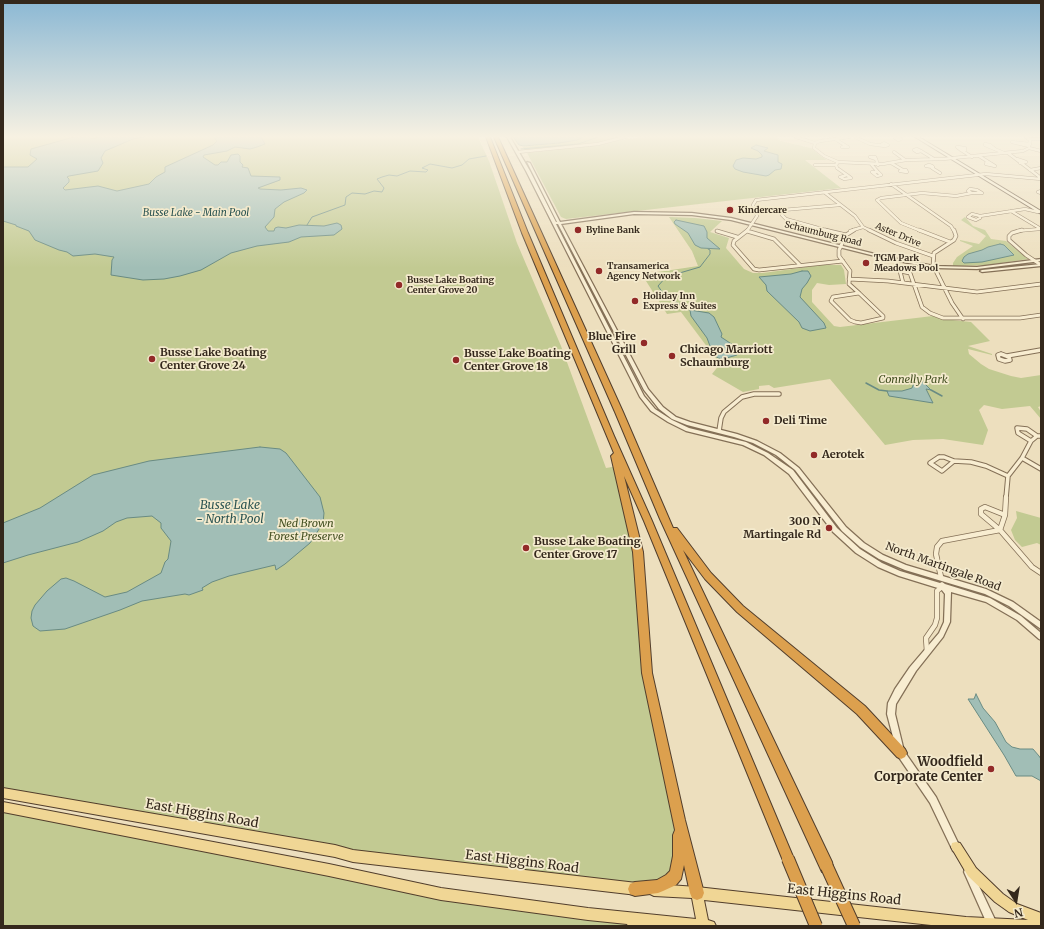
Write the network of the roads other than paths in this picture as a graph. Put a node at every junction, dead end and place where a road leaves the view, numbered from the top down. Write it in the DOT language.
graph roads {
  1 [pos="504,180"];
  2 [pos="515,180"];
  3 [pos="532,180"];
  4 [pos="537,180"];
  5 [pos="927,180"];
  6 [pos="988,180"];
  7 [pos="989,180"];
  8 [pos="891,184"];
  9 [pos="824,192"];
  10 [pos="972,193"];
  11 [pos="907,195"];
  12 [pos="840,205"];
  13 [pos="1027,207"];
  14 [pos="1010,210"];
  15 [pos="1040,212"];
  16 [pos="980,216"];
  17 [pos="556,217"];
  18 [pos="572,221"];
  19 [pos="579,222"];
  20 [pos="559,223"];
  21 [pos="554,224"];
  22 [pos="753,225"];
  23 [pos="863,227"];
  24 [pos="1041,229"];
  25 [pos="563,231"];
  26 [pos="718,231"];
  27 [pos="747,231"];
  28 [pos="846,235"];
  29 [pos="737,237"];
  30 [pos="950,242"];
  31 [pos="840,248"];
  32 [pos="933,256"];
  33 [pos="843,261"];
  34 [pos="1040,262"];
  35 [pos="800,265"];
  36 [pos="934,268"];
  37 [pos="849,280"];
  38 [pos="903,283"];
  39 [pos="914,284"];
  40 [pos="1041,284"];
  41 [pos="944,288"];
  42 [pos="859,293"];
  43 [pos="1041,315"];
  44 [pos="963,319"];
  45 [pos="1041,350"];
  46 [pos="1007,356"];
  47 [pos="779,394"];
  48 [pos="719,431"];
  49 [pos="610,436"];
  50 [pos="1039,436"];
  51 [pos="1031,441"];
  52 [pos="1022,458"];
  53 [pos="954,462"];
  54 [pos="1041,469"];
  55 [pos="1008,476"];
  56 [pos="1004,515"];
  57 [pos="664,519"];
  58 [pos="1000,530"];
  59 [pos="1041,573"];
  60 [pos="941,577"];
  61 [pos="943,586"];
  62 [pos="1041,626"];
  63 [pos="1041,637"];
  64 [pos="927,653"];
  65 [pos="901,753"];
  66 [pos="3,793"];
  67 [pos="3,807"];
  68 [pos="679,820"];
  69 [pos="956,847"];
  70 [pos="635,889"];
  71 [pos="697,893"];
  72 [pos="588,914"];
  73 [pos="1041,919"];
  74 [pos="650,926"];
  75 [pos="705,926"];
  76 [pos="816,926"];
  77 [pos="854,926"];
  78 [pos="993,926"];
  79 [pos="1041,926"];
  1 -- 49 [label="highway"];
  2 -- 57 [label="highway"];
  3 -- 21 [label="street, North Martingale Road"];
  4 -- 17 [label="street, North Martingale Road"];
  5 -- 8 [label="street"];
  6 -- 13 [label="main road"];
  7 -- 15 [label="main road"];
  8 -- 9 [label="street"];
  8 -- 11 [label="street"];
  9 -- 12 [label="street, Aster Drive"];
  9 -- 22 [label="street"];
  10 -- 10 [label="street"];
  10 -- 11 [label="street"];
  11 -- 30 [label="street"];
  11 -- 30 [label="street"];
  12 -- 23 [label="street, Aster Drive"];
  12 -- 28 [label="street"];
  13 -- 14 [label="street"];
  13 -- 15 [label="main road"];
  14 -- 16 [label="street"];
  14 -- 24 [label="street"];
  17 -- 18 [label="street"];
  17 -- 20 [label="street, North Martingale Road"];
  18 -- 20 [label="street, Schaumburg Road"];
  18 -- 22 [label="street, Schaumburg Road"];
  19 -- 20 [label="street, Schaumburg Road"];
  19 -- 22 [label="street, Schaumburg Road"];
  19 -- 25 [label="street"];
  20 -- 21 [label="street, Schaumburg Road"];
  20 -- 25 [label="street, North Martingale Road"];
  21 -- 61 [label="street, North Martingale Road"];
  22 -- 27 [label="street"];
  22 -- 31 [label="street, Schaumburg Road"];
  23 -- 28 [label="street"];
  23 -- 32 [label="street, Aster Drive"];
  24 -- 34 [label="street"];
  25 -- 48 [label="street, North Martingale Road"];
  26 -- 29 [label="street"];
  27 -- 29 [label="street"];
  27 -- 35 [label="street"];
  28 -- 31 [label="street"];
  29 -- 35 [label="street"];
  30 -- 32 [label="street"];
  31 -- 33 [label="street"];
  31 -- 36 [label="street, Schaumburg Road"];
  32 -- 36 [label="street"];
  33 -- 35 [label="street"];
  33 -- 37 [label="street"];
  34 -- 36 [label="street, Schaumburg Road"];
  34 -- 36 [label="street, Schaumburg Road"];
  36 -- 41 [label="street"];
  37 -- 38 [label="street"];
  37 -- 42 [label="street"];
  38 -- 39 [label="street"];
  38 -- 39 [label="street"];
  39 -- 41 [label="street"];
  39 -- 44 [label="street"];
  40 -- 41 [label="street"];
  41 -- 44 [label="street"];
  42 -- 42 [label="street"];
  43 -- 44 [label="street"];
  45 -- 46 [label="street"];
  47 -- 48 [label="street"];
  48 -- 60 [label="street, North Martingale Road"];
  49 -- 68 [label="highway"];
  49 -- 76 [label="highway, bridge"];
  50 -- 51 [label="street"];
  50 -- 51 [label="street"];
  51 -- 52 [label="street"];
  52 -- 54 [label="street"];
  52 -- 55 [label="street"];
  53 -- 53 [label="street"];
  53 -- 55 [label="street"];
  55 -- 56 [label="street"];
  56 -- 58 [label="street"];
  56 -- 58 [label="street"];
  57 -- 65 [label="highway"];
  57 -- 77 [label="highway, bridge"];
  58 -- 59 [label="street"];
  58 -- 60 [label="street"];
  60 -- 61 [label="street"];
  60 -- 62 [label="street, North Martingale Road"];
  61 -- 63 [label="street, North Martingale Road"];
  61 -- 64 [label="street"];
  61 -- 64 [label="street"];
  64 -- 65 [label="street"];
  65 -- 69 [label="street"];
  66 -- 70 [label="main road, East Higgins Road"];
  67 -- 72 [label="main road"];
  68 -- 70 [label="highway"];
  68 -- 71 [label="highway"];
  69 -- 73 [label="main road"];
  69 -- 78 [label="street"];
  70 -- 71 [label="main road, East Higgins Road"];
  71 -- 75 [label="main road"];
  71 -- 78 [label="main road, East Higgins Road"];
  72 -- 74 [label="main road"];
  72 -- 75 [label="main road"];
  78 -- 79 [label="main road, East Higgins Road"];
}
